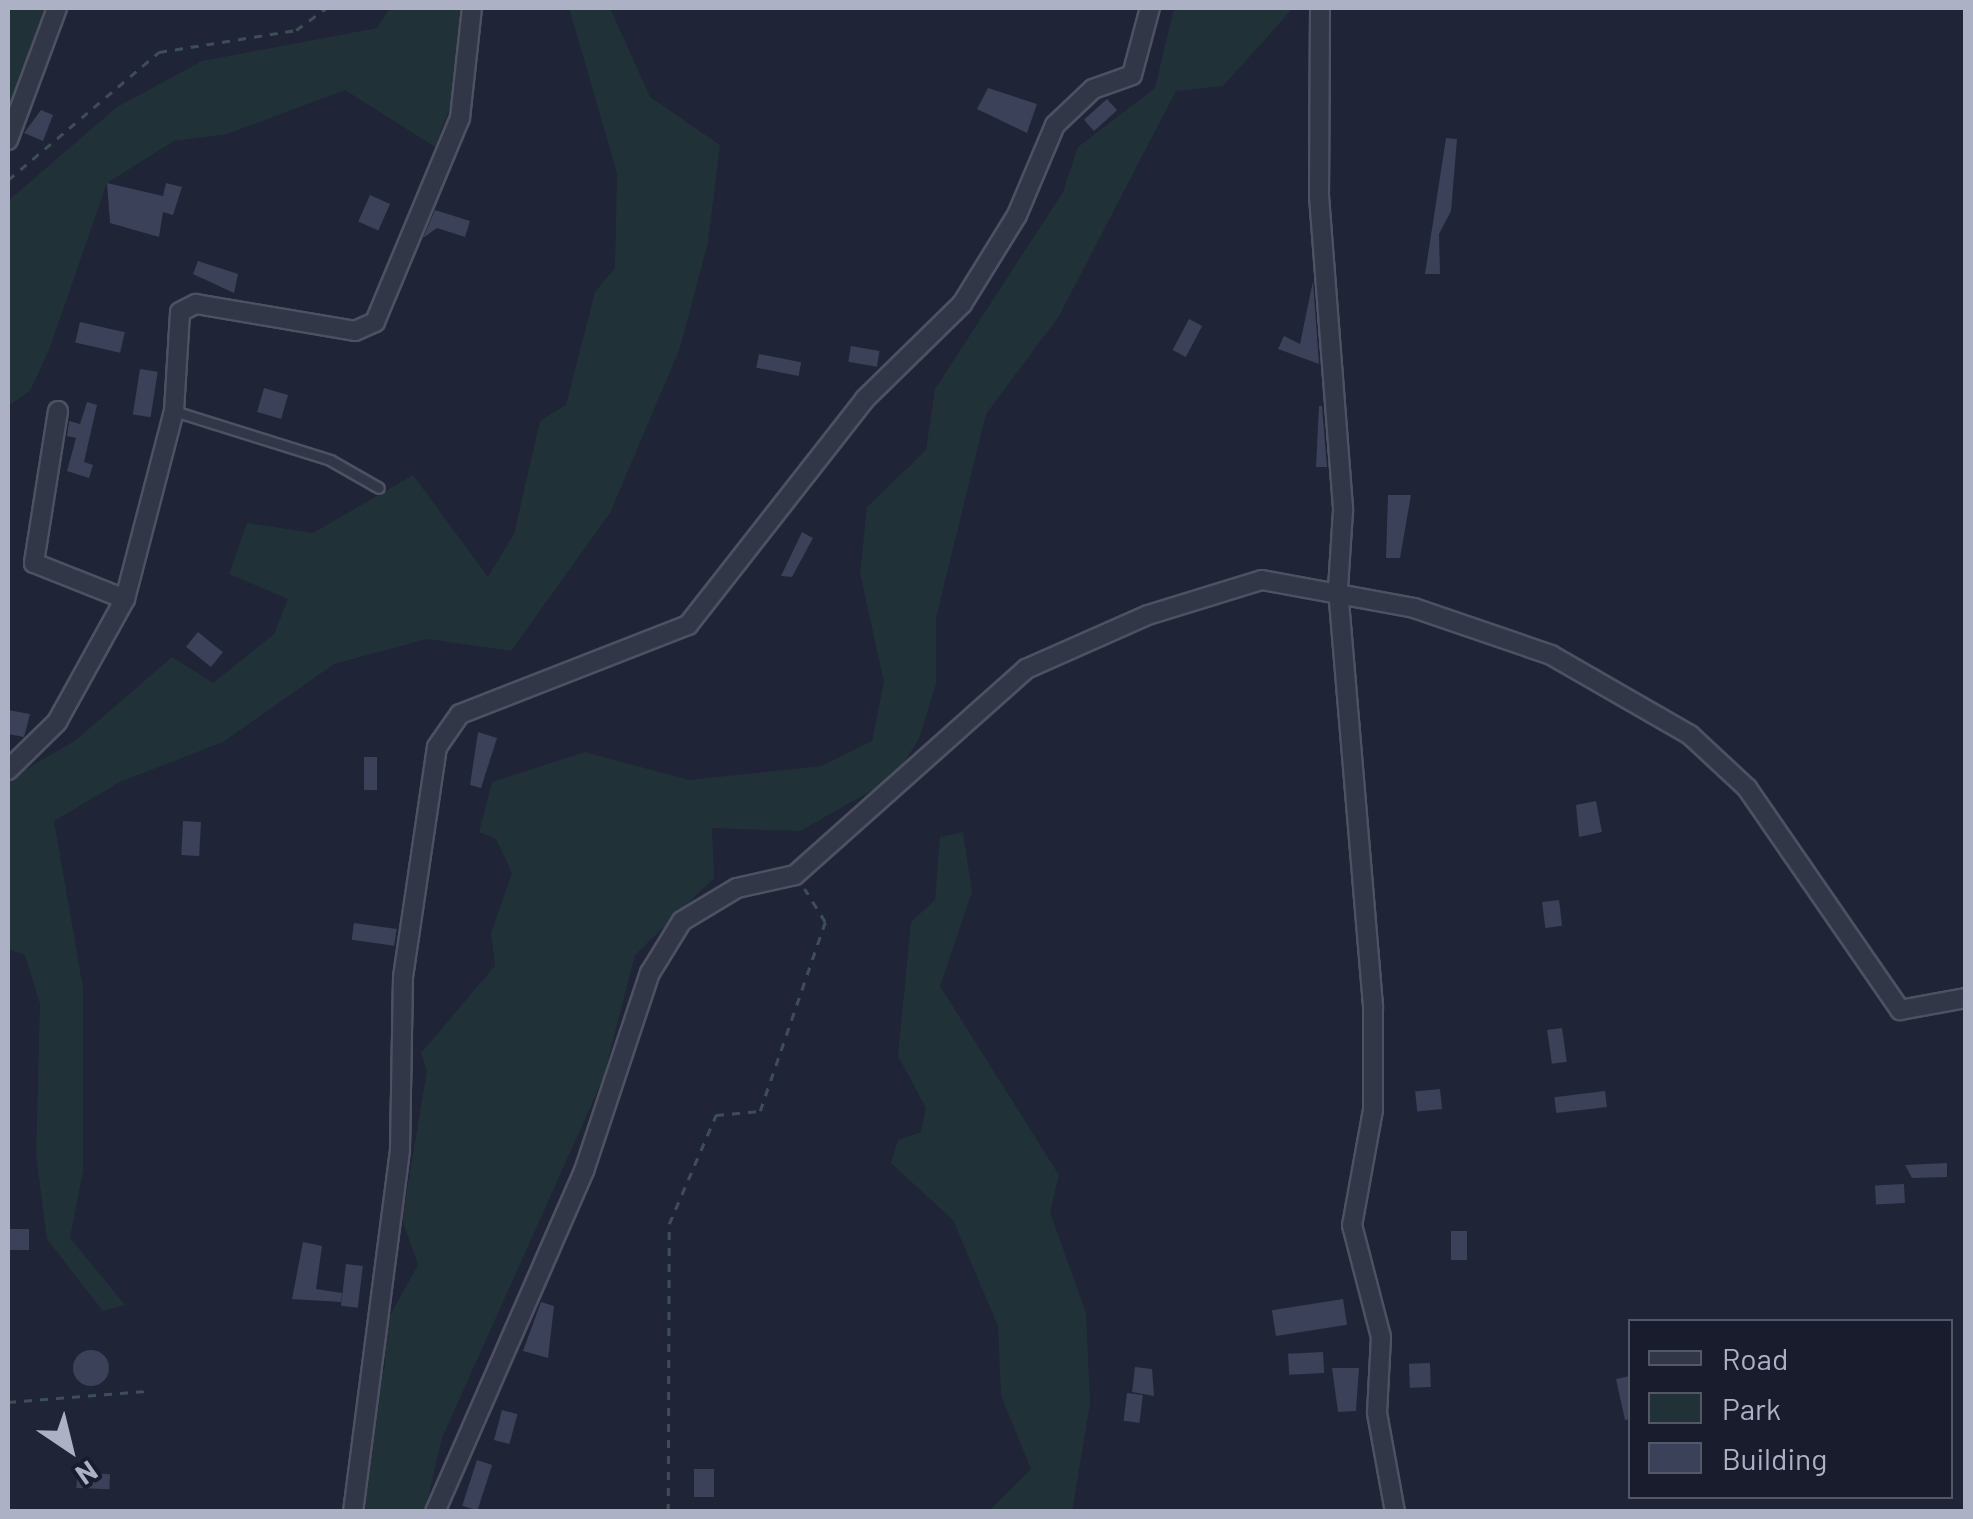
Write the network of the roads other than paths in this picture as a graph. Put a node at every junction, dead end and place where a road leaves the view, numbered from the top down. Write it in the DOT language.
graph roads {
  1 [pos="57,8"];
  2 [pos="472,8"];
  3 [pos="1150,8"];
  4 [pos="1320,8"];
  5 [pos="8,140"];
  6 [pos="58,411"];
  7 [pos="174,411"];
  8 [pos="378,488"];
  9 [pos="1338,590"];
  10 [pos="124,600"];
  11 [pos="8,770"];
  12 [pos="1966,998"];
  13 [pos="353,1512"];
  14 [pos="435,1512"];
  15 [pos="1395,1512"];
  1 -- 5 [label="street"];
  2 -- 7 [label="street"];
  3 -- 13 [label="street"];
  4 -- 9 [label="street"];
  6 -- 10 [label="street"];
  7 -- 8 [label="lane"];
  7 -- 10 [label="street"];
  9 -- 12 [label="street"];
  9 -- 14 [label="street"];
  9 -- 15 [label="street"];
  10 -- 11 [label="street"];
}
